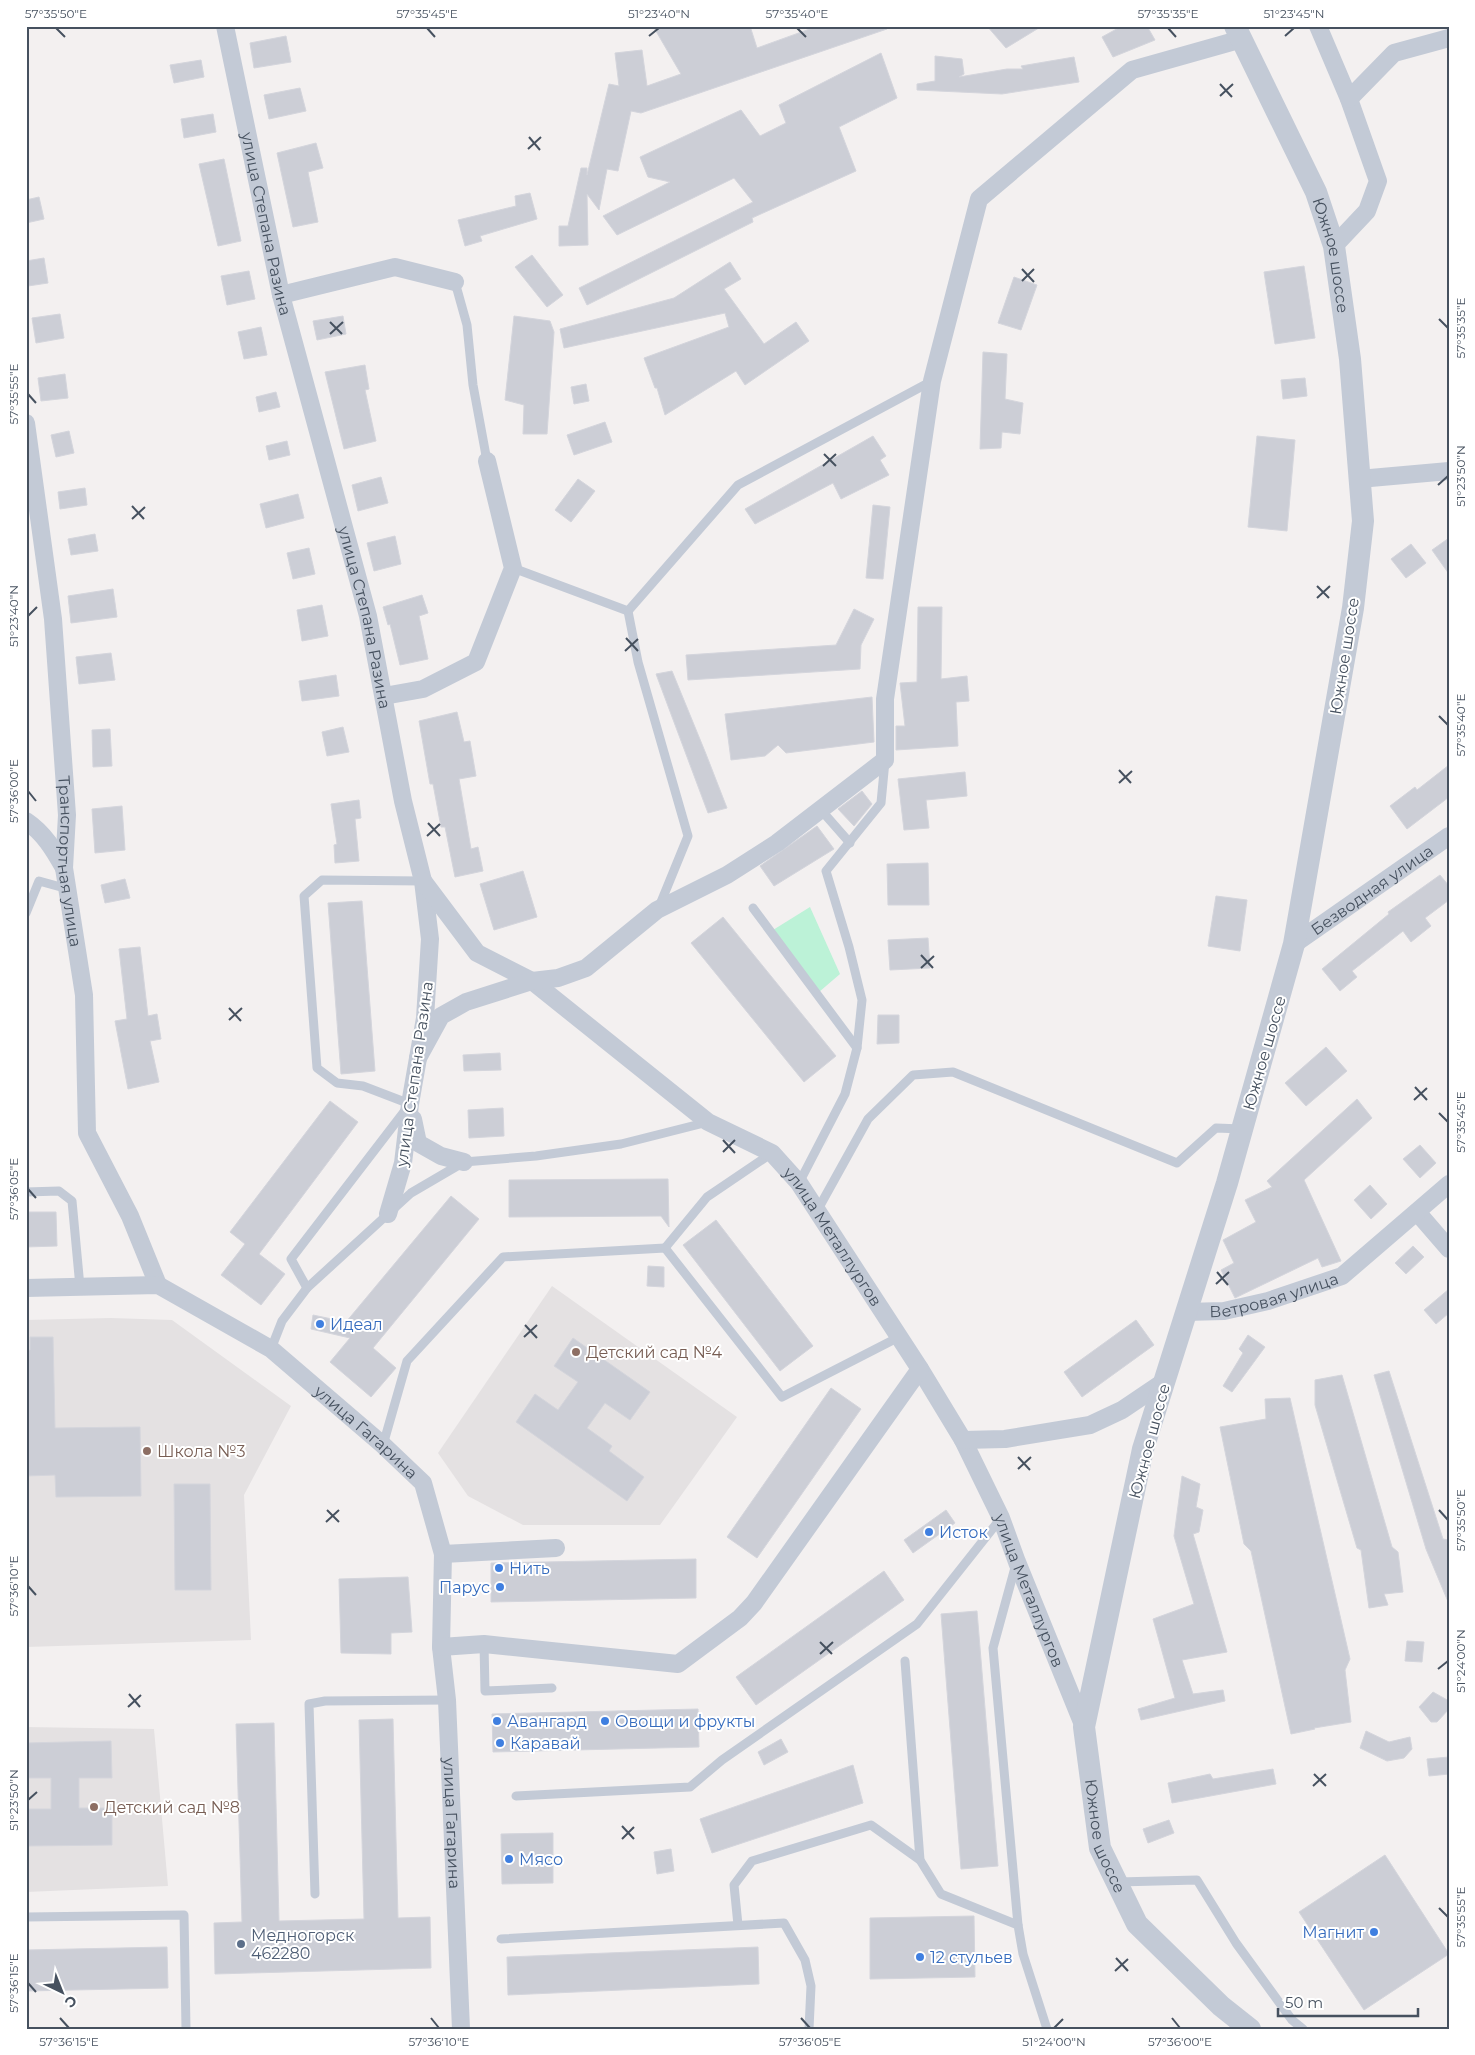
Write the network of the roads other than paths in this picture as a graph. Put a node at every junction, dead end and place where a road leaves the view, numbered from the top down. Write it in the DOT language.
graph roads {
  1 [pos="225,26"];
  2 [pos="1318,26"];
  3 [pos="1238,33"];
  4 [pos="1449,38"];
  5 [pos="1349,99"];
  6 [pos="1334,246"];
  7 [pos="455,282"];
  8 [pos="281,294"];
  9 [pos="932,381"];
  10 [pos="26,423"];
  11 [pos="487,461"];
  12 [pos="1449,471"];
  13 [pos="1359,479"];
  14 [pos="513,568"];
  15 [pos="628,611"];
  16 [pos="384,696"];
  17 [pos="885,760"];
  18 [pos="821,810"];
  19 [pos="26,821"];
  20 [pos="1449,836"];
  21 [pos="850,842"];
  22 [pos="64,868"];
  23 [pos="423,880"];
  24 [pos="68,889"];
  25 [pos="753,908"];
  26 [pos="657,910"];
  27 [pos="26,913"];
  28 [pos="1294,944"];
  29 [pos="532,981"];
  30 [pos="857,1048"];
  31 [pos="418,1058"];
  32 [pos="410,1104"];
  33 [pos="708,1122"];
  34 [pos="1242,1129"];
  35 [pos="772,1153"];
  36 [pos="464,1162"];
  37 [pos="798,1183"];
  38 [pos="1449,1184"];
  39 [pos="26,1192"];
  40 [pos="817,1211"];
  41 [pos="1417,1212"];
  42 [pos="388,1214"];
  43 [pos="665,1248"];
  44 [pos="1449,1249"];
  45 [pos="158,1285"];
  46 [pos="80,1287"];
  47 [pos="26,1288"];
  48 [pos="308,1288"];
  49 [pos="1185,1312"];
  50 [pos="899,1337"];
  51 [pos="272,1349"];
  52 [pos="920,1369"];
  53 [pos="1165,1381"];
  54 [pos="963,1440"];
  55 [pos="383,1444"];
  56 [pos="1001,1518"];
  57 [pos="556,1548"];
  58 [pos="443,1554"];
  59 [pos="1017,1562"];
  60 [pos="484,1644"];
  61 [pos="441,1648"];
  62 [pos="906,1660"];
  63 [pos="552,1688"];
  64 [pos="446,1700"];
  65 [pos="1084,1727"];
  66 [pos="516,1796"];
  67 [pos="920,1860"];
  68 [pos="1116,1882"];
  69 [pos="315,1894"];
  70 [pos="26,1918"];
  71 [pos="738,1925"];
  72 [pos="1018,1925"];
  73 [pos="501,1939"];
  74 [pos="186,2029"];
  75 [pos="460,2029"];
  76 [pos="809,2029"];
  77 [pos="1047,2029"];
  78 [pos="1250,2029"];
  79 [pos="1303,2029"];
  1 -- 8 [label="street, улица Степана Разина"];
  2 -- 5 [label="street"];
  3 -- 6 [label="street, Южное шоссе"];
  3 -- 9 [label="street"];
  4 -- 5 [label="street"];
  5 -- 6 [label="street"];
  6 -- 13 [label="street, Южное шоссе"];
  7 -- 8 [label="street"];
  7 -- 11 [label="lane"];
  8 -- 16 [label="street, улица Степана Разина"];
  9 -- 15 [label="lane"];
  9 -- 17 [label="street"];
  10 -- 22 [label="street, Транспортная улица"];
  11 -- 14 [label="street"];
  12 -- 13 [label="street"];
  13 -- 28 [label="street, Южное шоссе"];
  14 -- 15 [label="lane"];
  14 -- 16 [label="street"];
  15 -- 26 [label="lane"];
  16 -- 23 [label="street, улица Степана Разина"];
  17 -- 18 [label="street"];
  17 -- 21 [label="lane"];
  18 -- 21 [label="lane"];
  18 -- 26 [label="street"];
  19 -- 22 [label="street"];
  20 -- 28 [label="street, Безводная улица"];
  21 -- 30 [label="lane"];
  22 -- 24 [label="street, Транспортная улица"];
  23 -- 29 [label="street, улица Металлургов"];
  23 -- 31 [label="street, улица Степана Разина"];
  23 -- 32 [label="lane"];
  24 -- 27 [label="lane"];
  24 -- 45 [label="street, Транспортная улица"];
  25 -- 30 [label="lane"];
  26 -- 29 [label="street"];
  28 -- 34 [label="street, Южное шоссе"];
  29 -- 31 [label="street"];
  29 -- 33 [label="street, улица Металлургов"];
  30 -- 37 [label="lane"];
  31 -- 32 [label="street, улица Степана Разина"];
  32 -- 36 [label="street"];
  32 -- 42 [label="street, улица Степана Разина"];
  32 -- 48 [label="lane"];
  33 -- 35 [label="street, улица Металлургов"];
  33 -- 36 [label="lane"];
  34 -- 40 [label="lane"];
  34 -- 49 [label="street, Южное шоссе"];
  35 -- 37 [label="street, улица Металлургов"];
  35 -- 43 [label="lane"];
  36 -- 42 [label="lane"];
  37 -- 40 [label="street, улица Металлургов"];
  38 -- 41 [label="street, Ветровая улица"];
  39 -- 46 [label="lane"];
  40 -- 50 [label="street, улица Металлургов"];
  41 -- 44 [label="street"];
  41 -- 49 [label="street, Ветровая улица"];
  42 -- 48 [label="lane"];
  43 -- 50 [label="lane"];
  43 -- 55 [label="lane"];
  45 -- 46 [label="street"];
  45 -- 51 [label="street, улица Гагарина"];
  46 -- 47 [label="street"];
  48 -- 51 [label="lane"];
  49 -- 53 [label="street, Южное шоссе"];
  50 -- 52 [label="street, улица Металлургов"];
  51 -- 55 [label="street, улица Гагарина"];
  52 -- 54 [label="street, улица Металлургов"];
  52 -- 60 [label="street"];
  53 -- 54 [label="street"];
  53 -- 65 [label="street, Южное шоссе"];
  54 -- 56 [label="street, улица Металлургов"];
  55 -- 58 [label="street, улица Гагарина"];
  56 -- 59 [label="street, улица Металлургов"];
  56 -- 66 [label="lane"];
  57 -- 58 [label="street"];
  58 -- 61 [label="street, улица Гагарина"];
  59 -- 65 [label="street, улица Металлургов"];
  59 -- 72 [label="lane"];
  60 -- 61 [label="street"];
  60 -- 63 [label="lane"];
  61 -- 64 [label="street, улица Гагарина"];
  62 -- 67 [label="lane"];
  64 -- 69 [label="lane"];
  64 -- 75 [label="street, улица Гагарина"];
  65 -- 68 [label="street, Южное шоссе"];
  67 -- 71 [label="lane"];
  67 -- 72 [label="lane"];
  68 -- 78 [label="street, Южное шоссе"];
  68 -- 79 [label="lane"];
  70 -- 74 [label="lane"];
  71 -- 73 [label="lane"];
  71 -- 76 [label="lane"];
  72 -- 77 [label="lane"];
}
